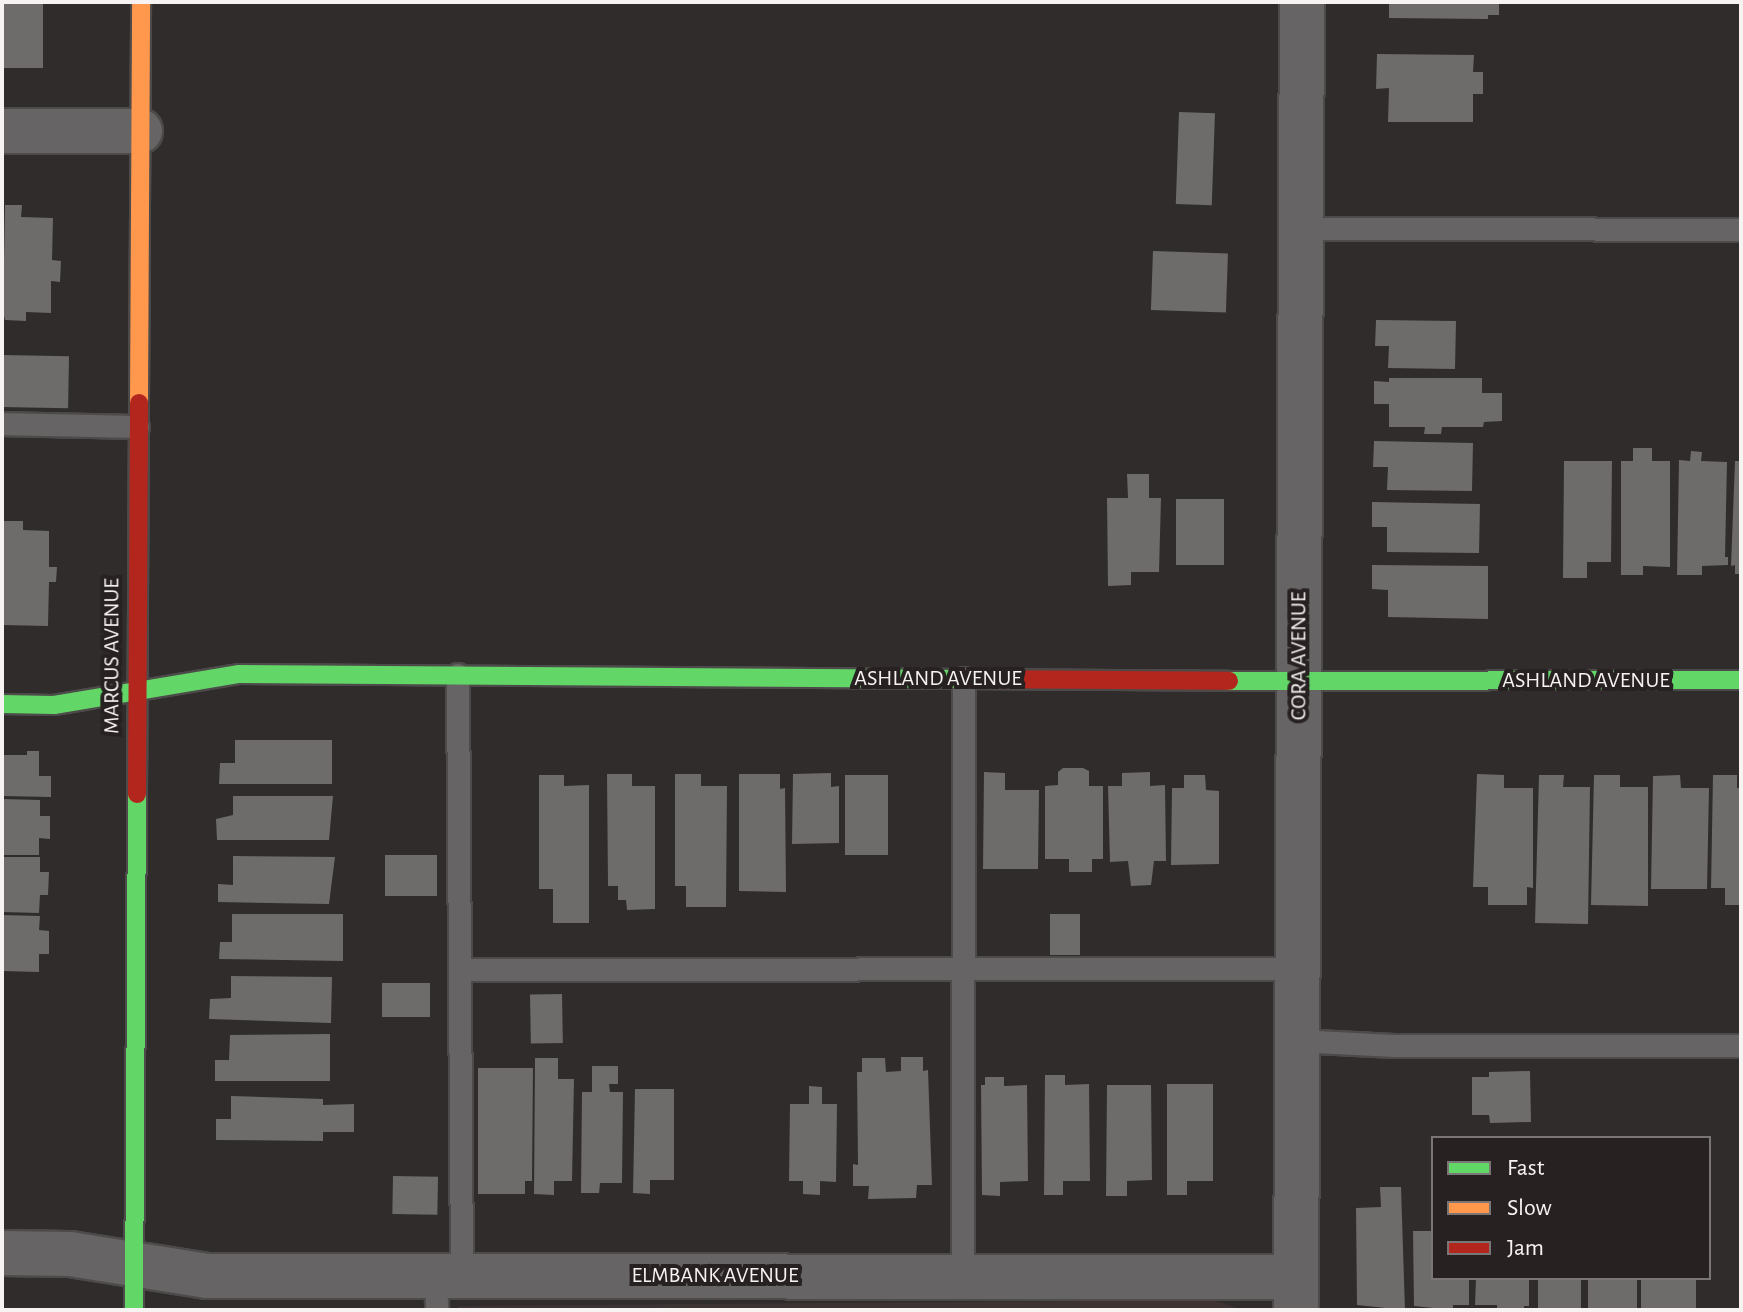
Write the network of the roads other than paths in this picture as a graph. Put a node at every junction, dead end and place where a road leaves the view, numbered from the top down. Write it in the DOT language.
graph roads {
  1 [pos="141,2"];
  2 [pos="1302,2"];
  3 [pos="2,131"];
  4 [pos="140,131"];
  5 [pos="1301,229"];
  6 [pos="1741,230"];
  7 [pos="2,424"];
  8 [pos="138,427"];
  9 [pos="458,675"];
  10 [pos="964,679"];
  11 [pos="1741,680"];
  12 [pos="1299,681"];
  13 [pos="136,691"];
  14 [pos="2,704"];
  15 [pos="962,969"];
  16 [pos="1298,969"];
  17 [pos="460,970"];
  18 [pos="1297,1041"];
  19 [pos="1741,1046"];
  20 [pos="2,1253"];
  21 [pos="135,1263"];
  22 [pos="963,1274"];
  23 [pos="445,1287"];
  24 [pos="1296,1293"];
  25 [pos="134,1310"];
  1 -- 4 [label="street, MARCUS AVENUE"];
  2 -- 5 [label="street, CORA AVENUE"];
  3 -- 4 [label="street"];
  4 -- 8 [label="street, MARCUS AVENUE"];
  5 -- 6 [label="lane"];
  5 -- 12 [label="street, CORA AVENUE"];
  7 -- 8 [label="lane"];
  8 -- 13 [label="street, MARCUS AVENUE"];
  9 -- 10 [label="street, ASHLAND AVENUE"];
  9 -- 13 [label="street, ASHLAND AVENUE"];
  9 -- 17 [label="lane"];
  10 -- 12 [label="street, ASHLAND AVENUE"];
  10 -- 15 [label="lane"];
  11 -- 12 [label="street, ASHLAND AVENUE"];
  12 -- 16 [label="street, CORA AVENUE"];
  13 -- 14 [label="street, ASHLAND AVENUE"];
  13 -- 21 [label="street, MARCUS AVENUE"];
  15 -- 16 [label="lane"];
  15 -- 17 [label="lane"];
  15 -- 22 [label="lane"];
  16 -- 18 [label="street, CORA AVENUE"];
  17 -- 23 [label="lane"];
  18 -- 19 [label="lane"];
  18 -- 24 [label="street, CORA AVENUE"];
  20 -- 21 [label="street"];
  21 -- 23 [label="street, ELMBANK AVENUE"];
  21 -- 25 [label="street, MARCUS AVENUE"];
  22 -- 23 [label="street, ELMBANK AVENUE"];
  22 -- 24 [label="street, ELMBANK AVENUE"];
}
